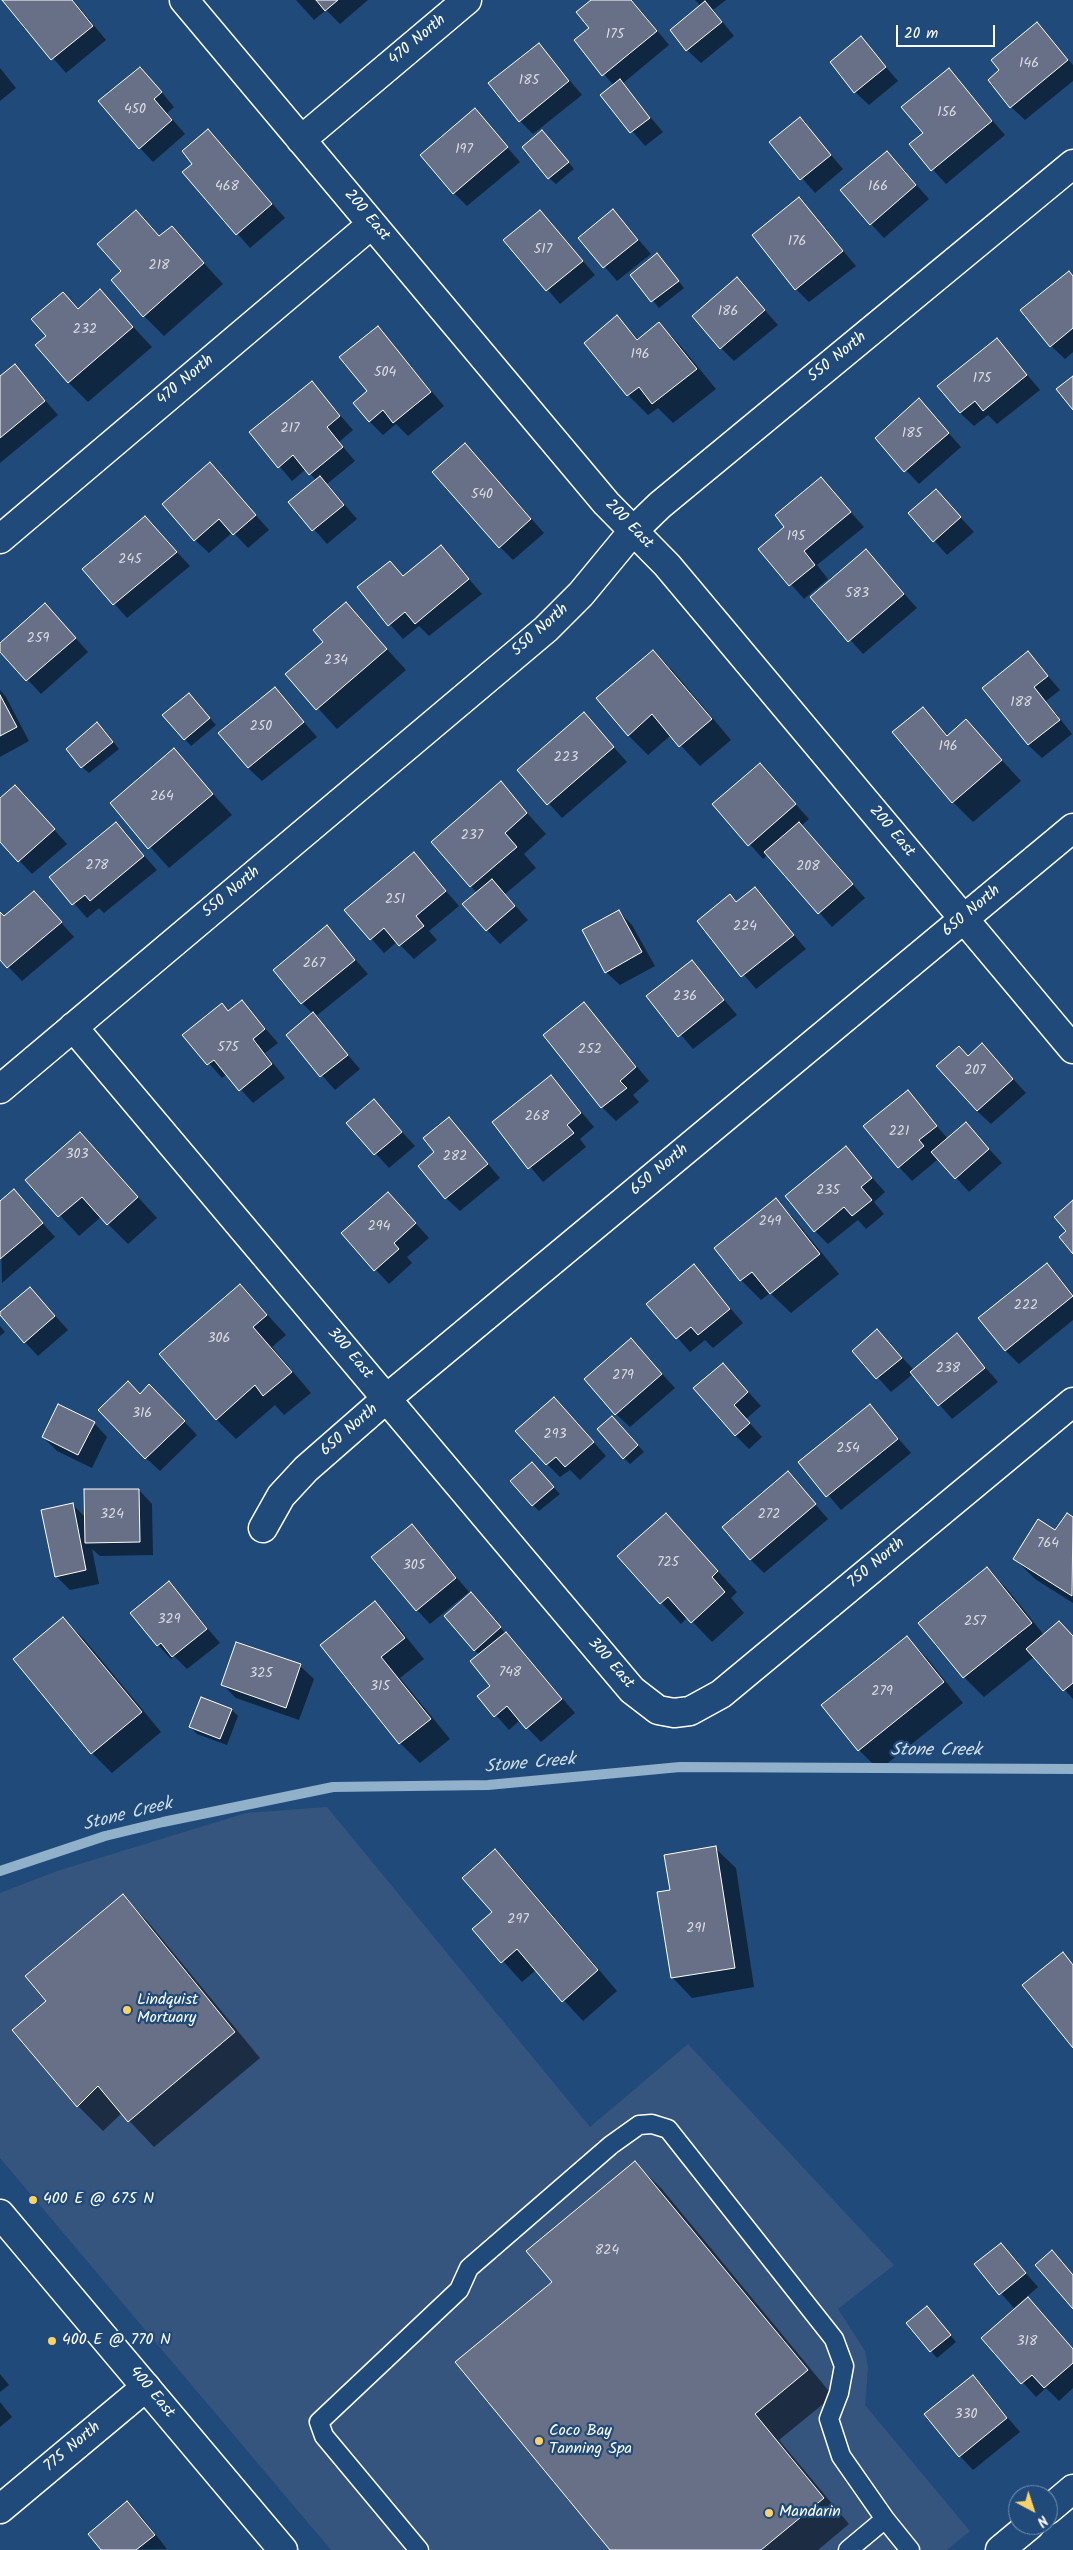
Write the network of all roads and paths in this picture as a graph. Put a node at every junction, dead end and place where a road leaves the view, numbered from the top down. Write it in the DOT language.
graph roads {
  1 [pos="184,0"];
  2 [pos="467,0"];
  3 [pos="301,140"];
  4 [pos="1073,164"];
  5 [pos="372,224"];
  6 [pos="634,531"];
  7 [pos="0,539"];
  8 [pos="1073,828"];
  9 [pos="964,918"];
  10 [pos="73,1027"];
  11 [pos="1073,1048"];
  12 [pos="0,1089"];
  13 [pos="386,1399"];
  14 [pos="1072,1404"];
  15 [pos="263,1528"];
  16 [pos="674,1713"];
  17 [pos="0,2214"];
  18 [pos="146,2387"];
  19 [pos="1073,2489"];
  20 [pos="1058,2502"];
  21 [pos="0,2509"];
  22 [pos="885,2519"];
  23 [pos="1018,2535"];
  24 [pos="283,2550"];
  25 [pos="419,2550"];
  26 [pos="848,2550"];
  27 [pos="910,2550"];
  28 [pos="1000,2550"];
  1 -- 3 [label="street, 200 East"];
  2 -- 3 [label="street, 470 North"];
  3 -- 5 [label="street, 200 East"];
  4 -- 6 [label="street, 550 North"];
  5 -- 6 [label="street, 200 East"];
  5 -- 7 [label="street, 470 North"];
  6 -- 9 [label="street, 200 East"];
  6 -- 10 [label="street, 550 North"];
  8 -- 9 [label="street, 650 North"];
  9 -- 11 [label="street, 200 East"];
  9 -- 13 [label="street, 650 North"];
  10 -- 12 [label="street, 550 North"];
  10 -- 13 [label="street, 300 East"];
  13 -- 15 [label="street, 650 North"];
  13 -- 16 [label="street, 300 East"];
  14 -- 16 [label="street, 750 North"];
  17 -- 18 [label="street, 400 East"];
  18 -- 21 [label="street, 775 North"];
  18 -- 24 [label="street, 400 East"];
  19 -- 20 [label="street"];
  22 -- 25 [label="lane"];
  22 -- 26 [label="lane"];
  22 -- 27 [label="lane"];
  23 -- 28 [label="street"];
}
